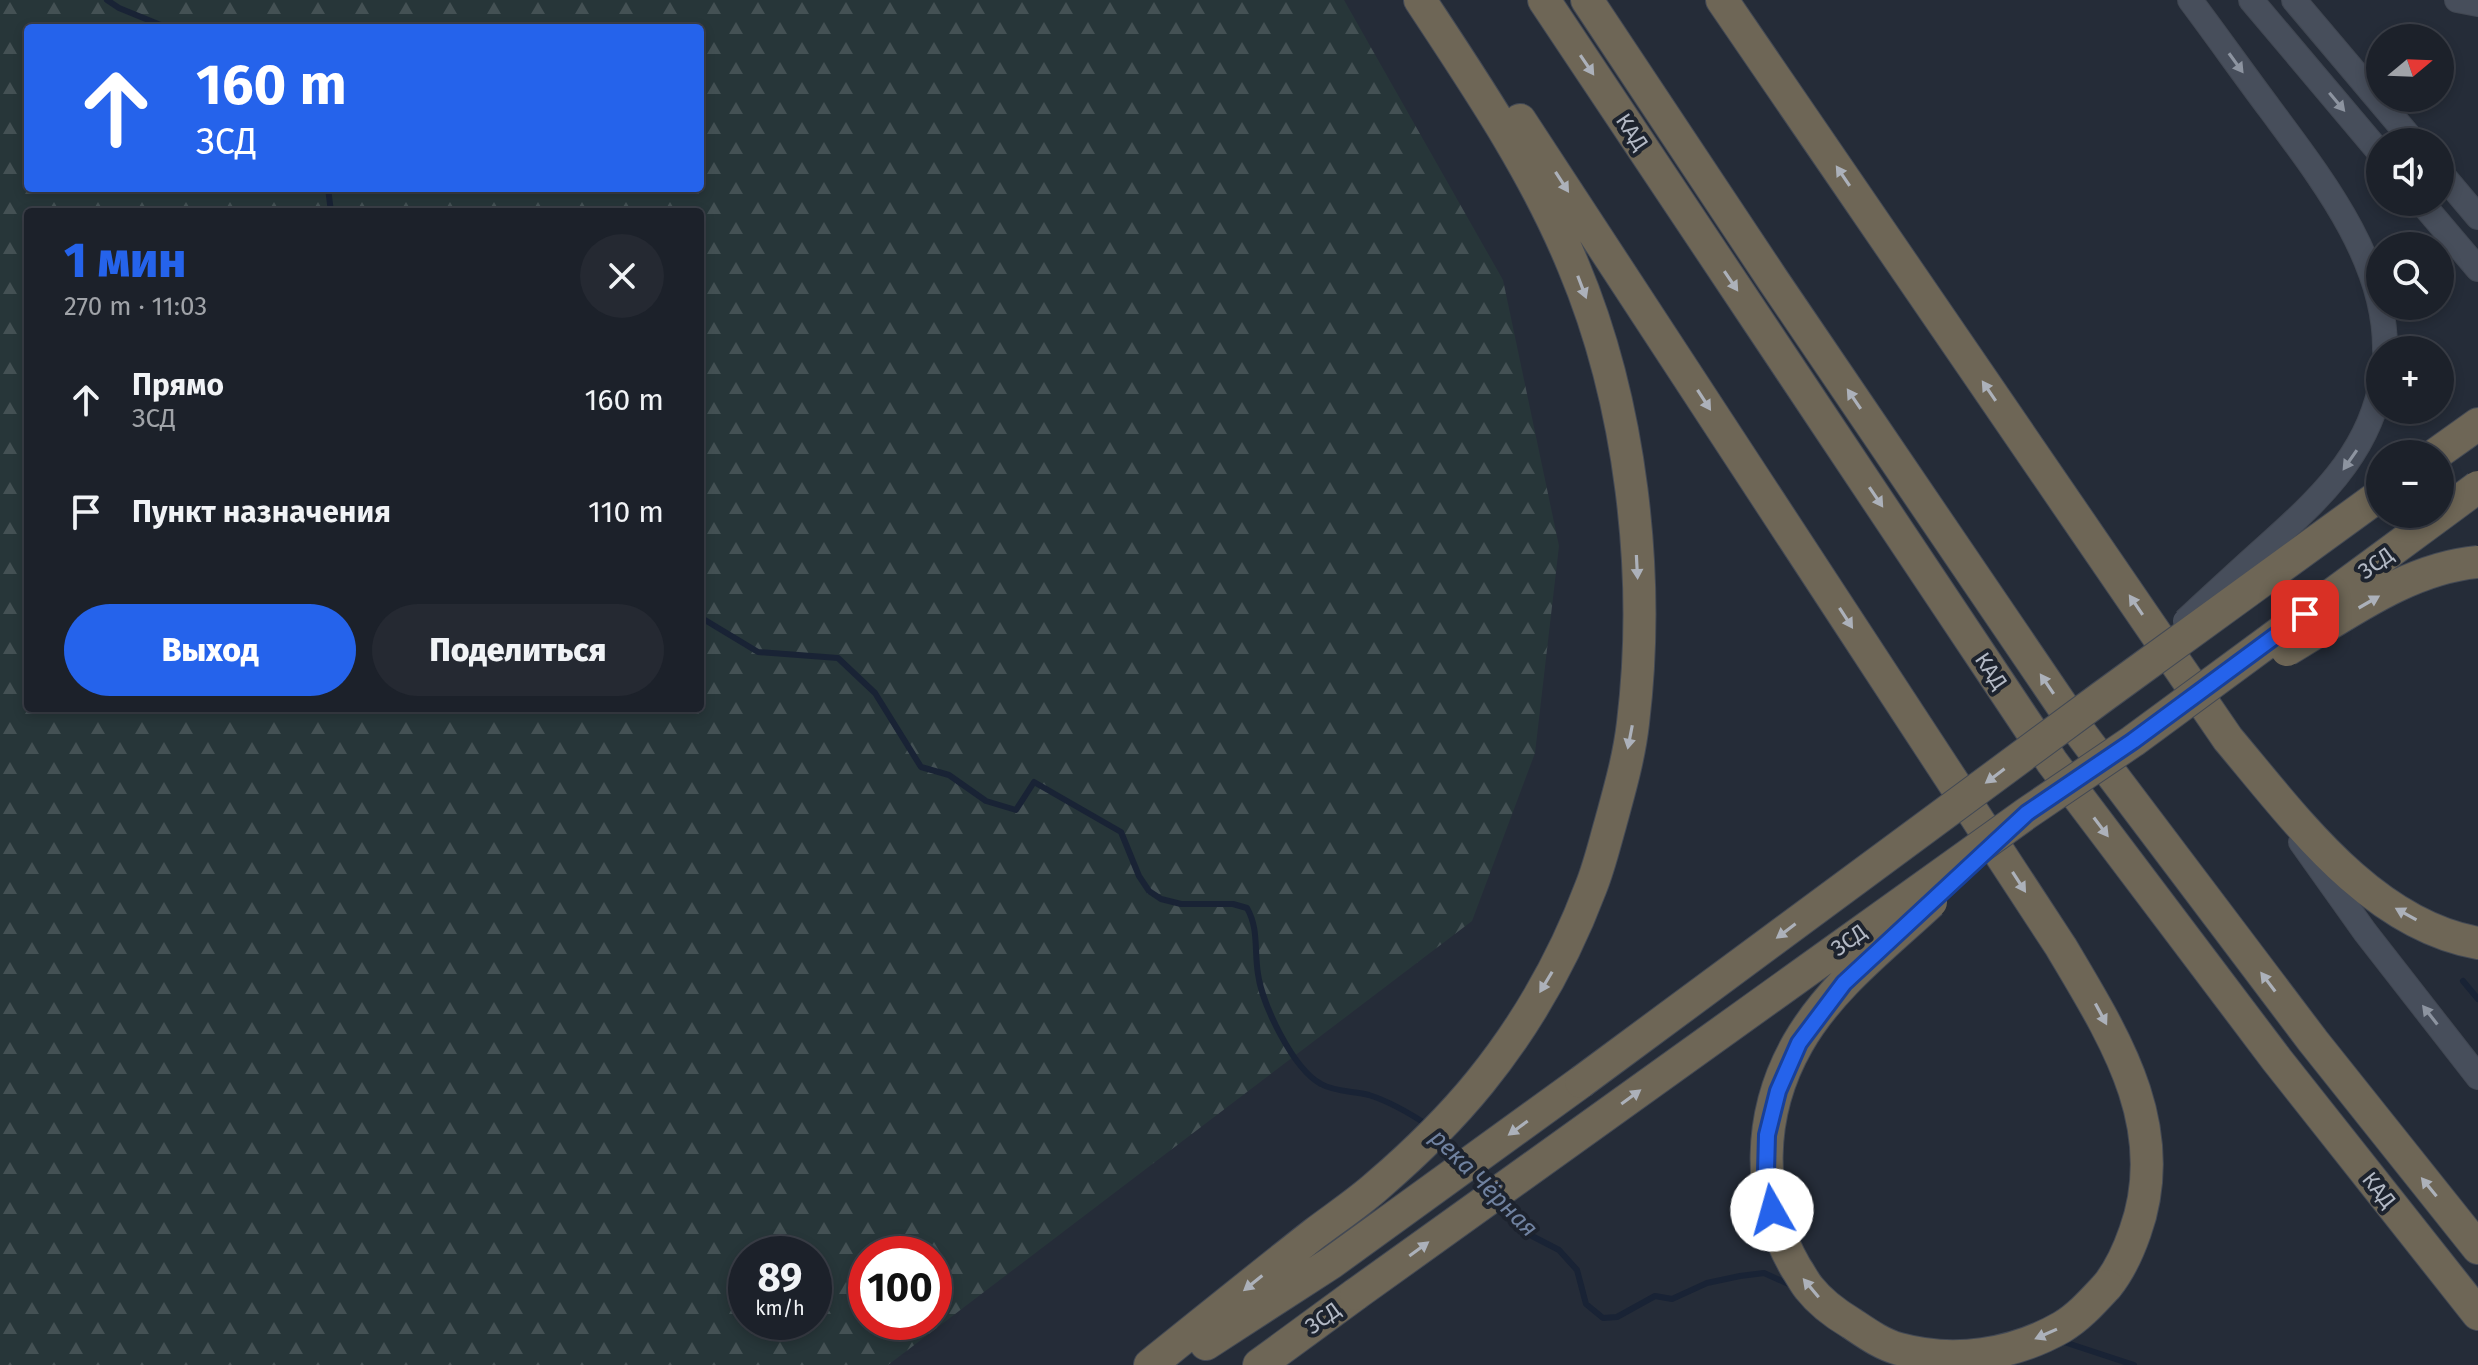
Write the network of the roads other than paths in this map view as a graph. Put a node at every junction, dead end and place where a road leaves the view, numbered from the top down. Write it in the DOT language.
graph roads {
  1 [pos="1420,0"];
  2 [pos="1442,0"];
  3 [pos="1544,0"];
  4 [pos="1587,0"];
  5 [pos="1722,0"];
  6 [pos="2190,0"];
  7 [pos="2251,0"];
  8 [pos="2294,0"];
  9 [pos="2457,0"];
  10 [pos="2478,4"];
  11 [pos="2402,128"];
  12 [pos="2366,136"];
  13 [pos="2454,189"];
  14 [pos="2433,216"];
  15 [pos="2478,217"];
  16 [pos="2478,269"];
  17 [pos="2384,336"];
  18 [pos="2369,424"];
  19 [pos="2478,424"];
  20 [pos="2454,441"];
  21 [pos="2478,487"];
  22 [pos="2366,505"];
  23 [pos="2478,562"];
  24 [pos="2102,697"];
  25 [pos="2228,739"];
  26 [pos="2133,741"];
  27 [pos="2027,813"];
  28 [pos="2478,943"];
  29 [pos="2478,1077"];
  30 [pos="2478,1248"];
  31 [pos="2478,1314"];
  32 [pos="1150,1365"];
  33 [pos="1173,1365"];
  34 [pos="1259,1365"];
  1 -- 32 [label="highway, one-way"];
  2 -- 27 [label="highway, one-way, bridge"];
  3 -- 31 [label="highway, КАД, one-way"];
  30 -- 4 [label="highway, КАД, one-way"];
  25 -- 5 [label="highway, one-way"];
  6 -- 17 [label="main road, one-way"];
  7 -- 12 [label="main road, one-way"];
  8 -- 11 [label="main road"];
  9 -- 10 [label="main road"];
  13 -- 15 [label="main road"];
  14 -- 16 [label="main road"];
  18 -- 24 [label="main road, one-way, bridge"];
  19 -- 20 [label="highway"];
  21 -- 26 [label="highway, ЗСД, bridge"];
  22 -- 24 [label="highway, ЗСД, bridge"];
  26 -- 23 [label="highway, one-way, bridge"];
  24 -- 33 [label="highway, ЗСД, one-way, bridge"];
  28 -- 25 [label="highway, one-way"];
  29 -- 25 [label="main road, one-way"];
  26 -- 27 [label="highway, ЗСД, bridge"];
  34 -- 27 [label="highway, ЗСД, one-way, bridge"];
}
